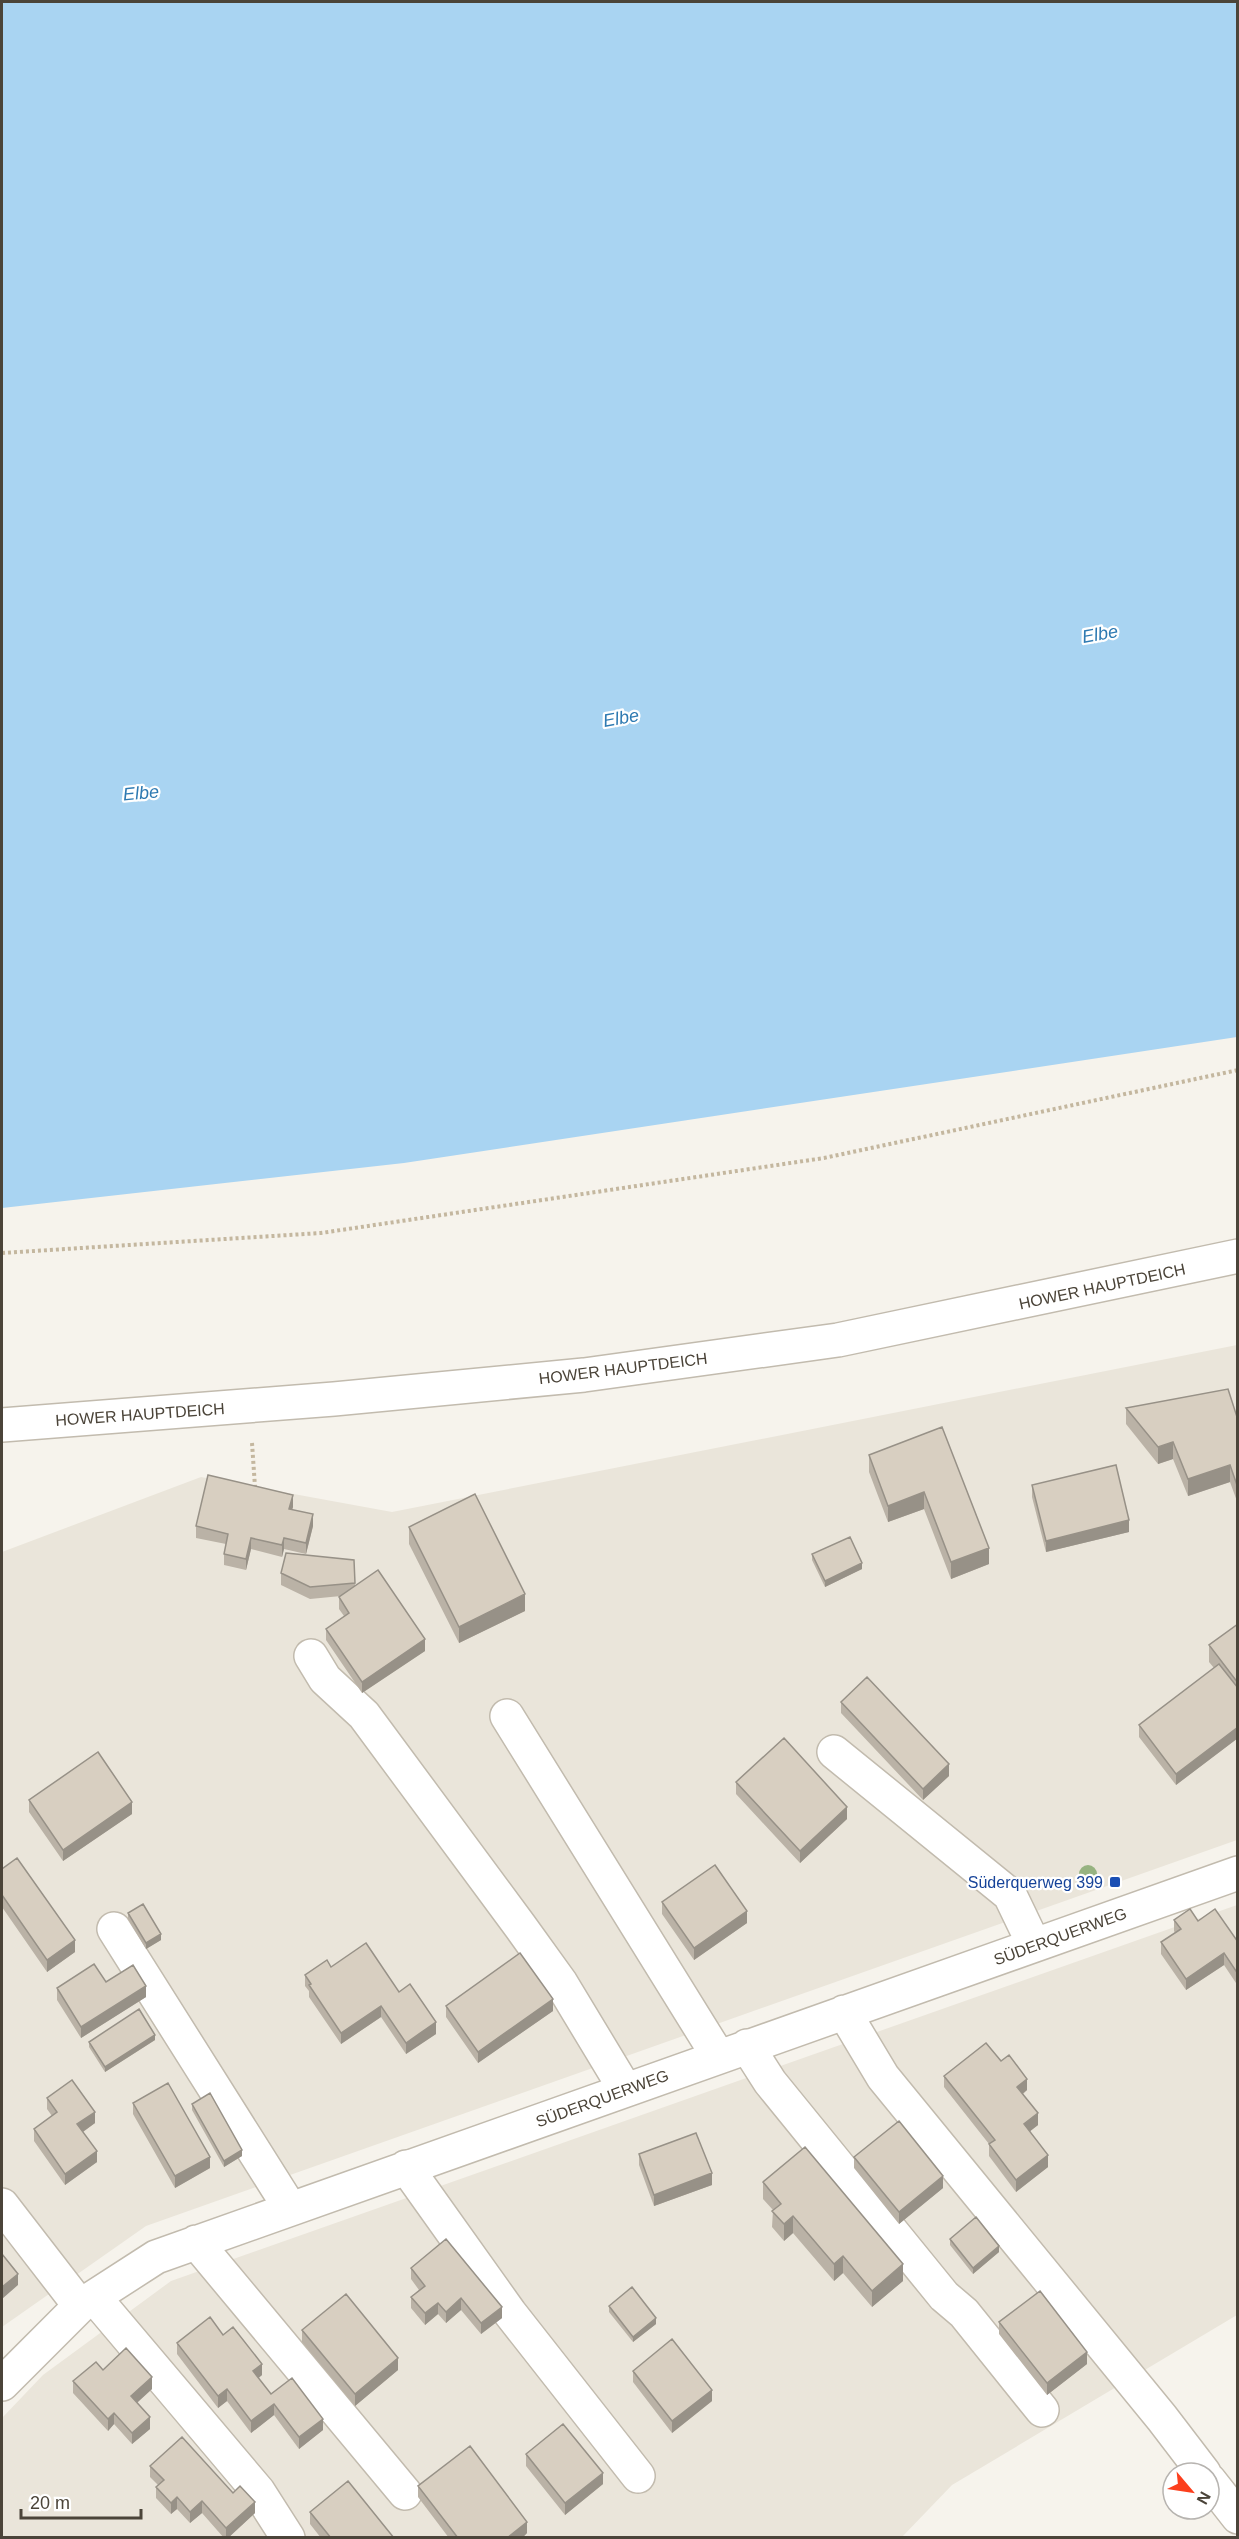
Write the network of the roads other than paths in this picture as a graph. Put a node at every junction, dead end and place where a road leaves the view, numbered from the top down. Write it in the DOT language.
graph roads {
  1 [pos="1238,1256"];
  2 [pos="2,1425"];
  3 [pos="311,1656"];
  4 [pos="507,1716"];
  5 [pos="834,1752"];
  6 [pos="1238,1873"];
  7 [pos="114,1929"];
  8 [pos="1034,1945"];
  9 [pos="844,2012"];
  10 [pos="733,2051"];
  11 [pos="625,2090"];
  12 [pos="406,2167"];
  13 [pos="2,2205"];
  14 [pos="290,2208"];
  15 [pos="196,2242"];
  16 [pos="87,2302"];
  17 [pos="2,2384"];
  18 [pos="1042,2410"];
  19 [pos="1195,2461"];
  20 [pos="638,2476"];
  21 [pos="405,2493"];
  22 [pos="1221,2495"];
  23 [pos="1238,2517"];
  24 [pos="288,2538"];
  1 -- 2 [label="street, HOWER HAUPTDEICH"];
  3 -- 11 [label="street"];
  4 -- 10 [label="street"];
  5 -- 8 [label="street"];
  6 -- 8 [label="street, SÜDERQUERWEG"];
  7 -- 14 [label="street"];
  8 -- 9 [label="street, SÜDERQUERWEG"];
  9 -- 10 [label="street, SÜDERQUERWEG"];
  9 -- 19 [label="street"];
  10 -- 11 [label="street, SÜDERQUERWEG"];
  10 -- 18 [label="street"];
  11 -- 12 [label="street, SÜDERQUERWEG"];
  12 -- 14 [label="street, SÜDERQUERWEG"];
  12 -- 20 [label="street"];
  13 -- 16 [label="street"];
  14 -- 15 [label="street, SÜDERQUERWEG"];
  15 -- 16 [label="street, SÜDERQUERWEG"];
  15 -- 21 [label="street"];
  16 -- 17 [label="street, SÜDERQUERWEG"];
  16 -- 24 [label="street"];
  22 -- 23 [label="street"];
}
